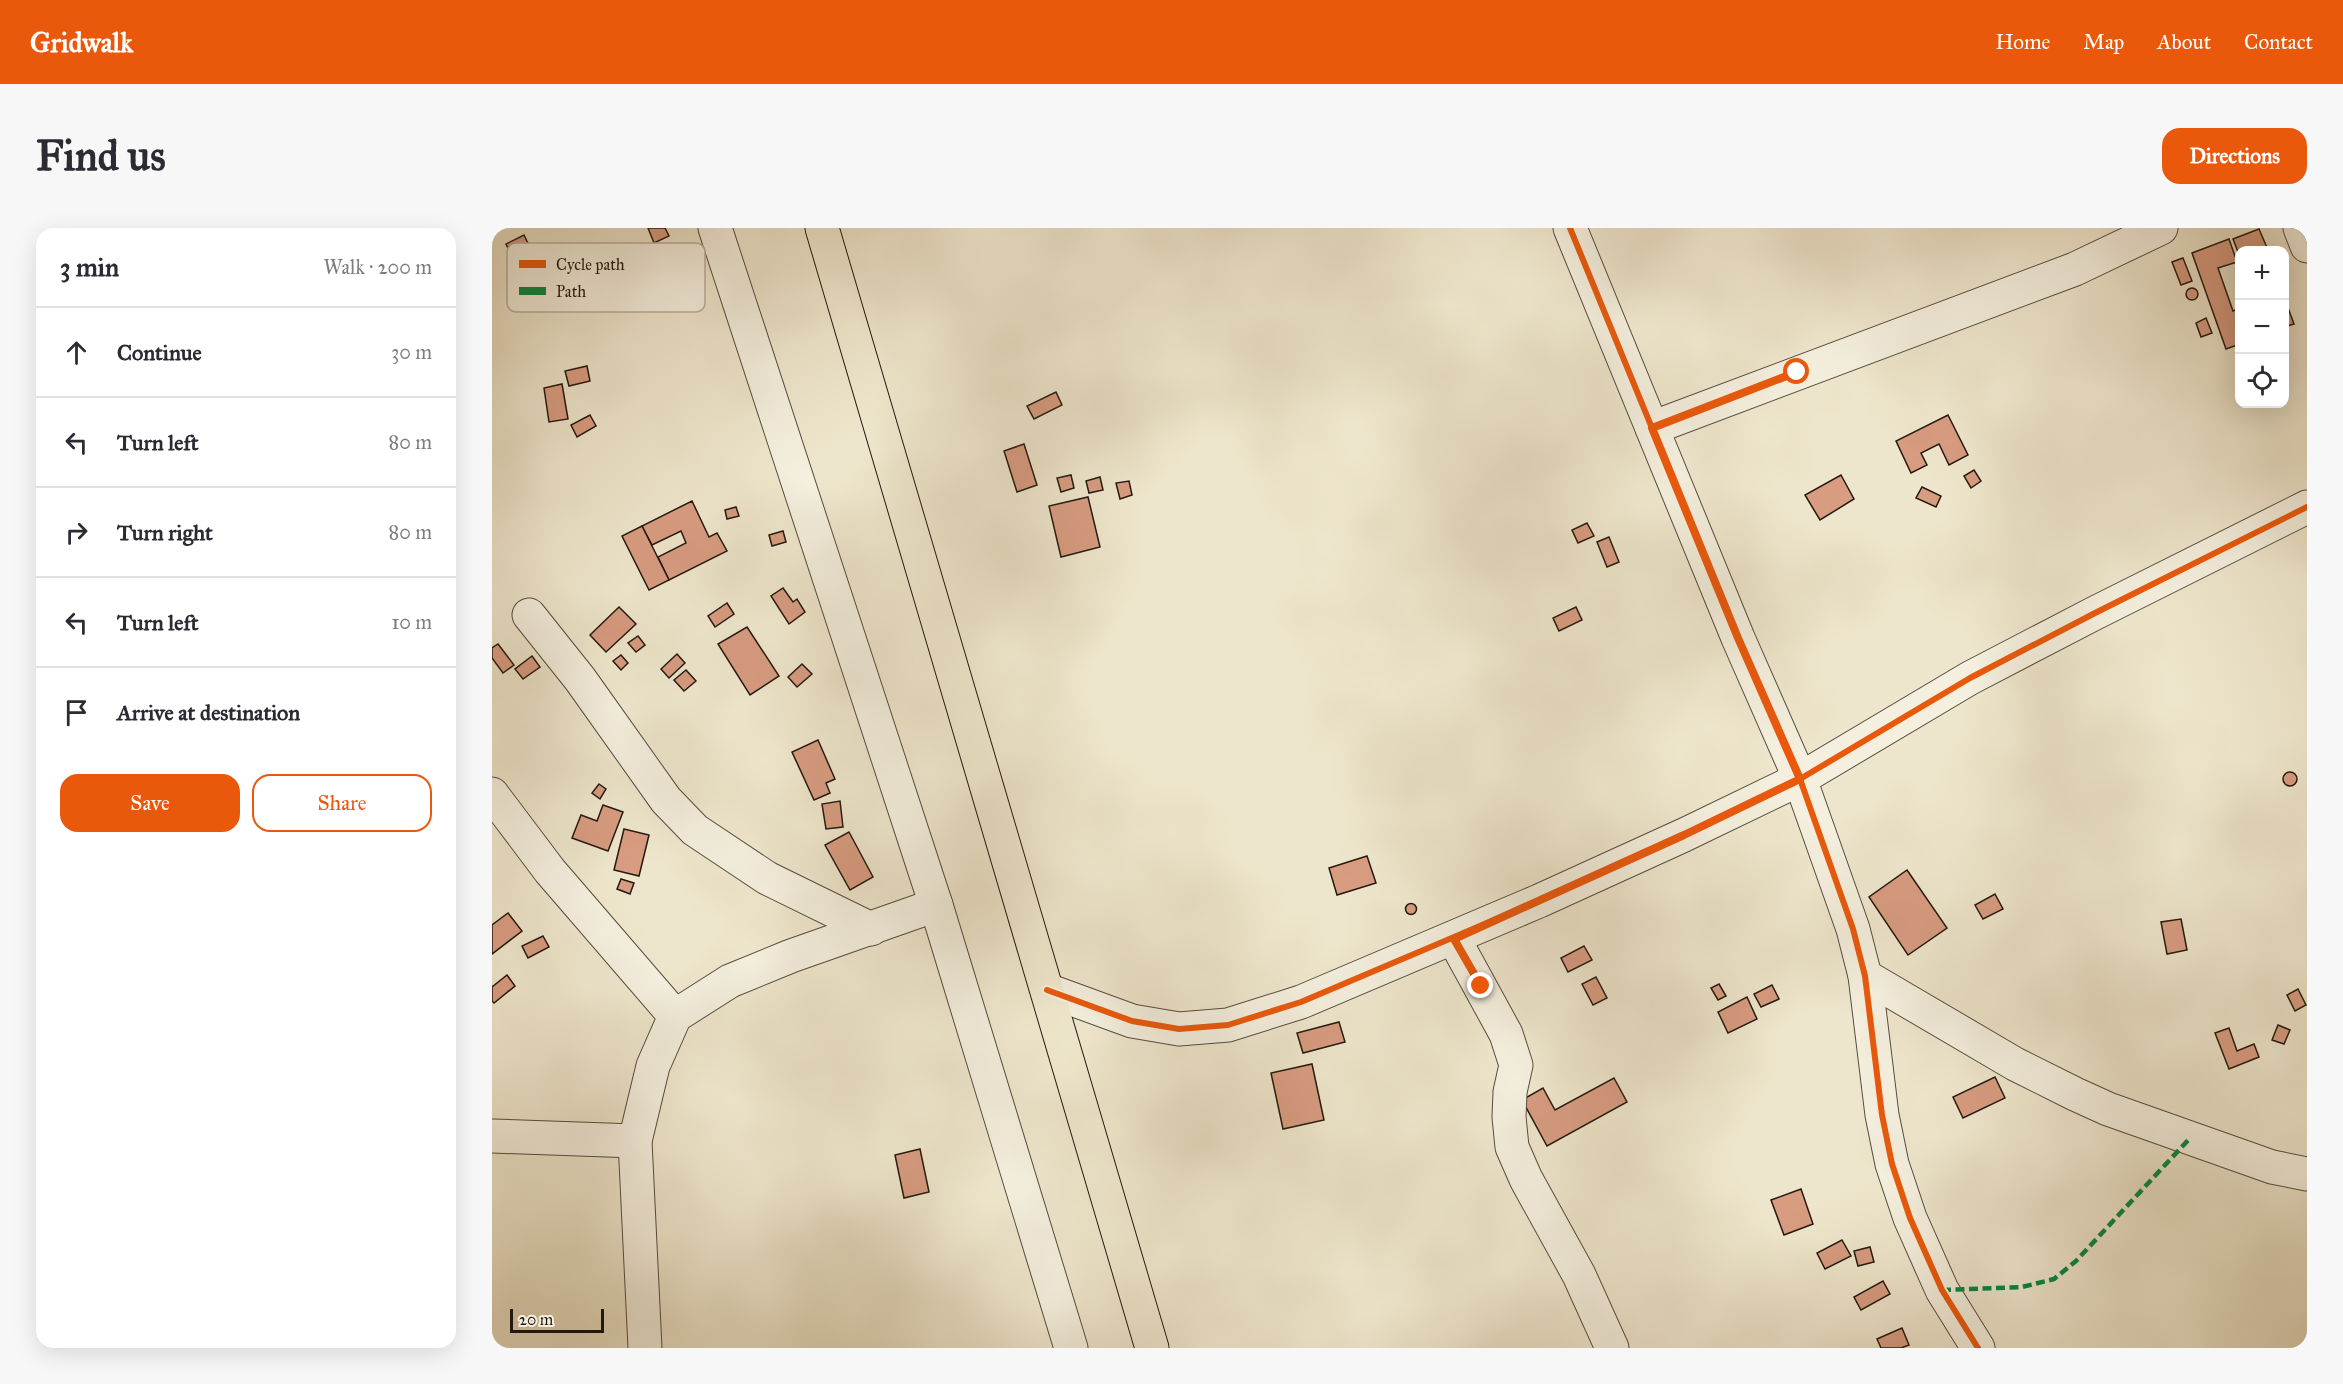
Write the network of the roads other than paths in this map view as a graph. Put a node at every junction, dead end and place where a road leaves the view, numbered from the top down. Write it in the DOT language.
graph roads {
  1 [pos="715,228"];
  2 [pos="1570,228"];
  3 [pos="2161,228"];
  4 [pos="2300,228"];
  5 [pos="827,231"];
  6 [pos="2307,246"];
  7 [pos="1652,428"];
  8 [pos="2307,507"];
  9 [pos="529,615"];
  10 [pos="1800,779"];
  11 [pos="492,794"];
  12 [pos="936,905"];
  13 [pos="871,929"];
  14 [pos="1454,939"];
  15 [pos="1865,976"];
  16 [pos="1047,990"];
  17 [pos="675,1016"];
  18 [pos="492,1136"];
  19 [pos="634,1141"];
  20 [pos="2307,1174"];
  21 [pos="645,1348"];
  22 [pos="1071,1348"];
  23 [pos="1152,1348"];
  24 [pos="1612,1348"];
  25 [pos="1978,1348"];
  1 -- 12 [label="street"];
  2 -- 7 [label="street"];
  3 -- 7 [label="street"];
  4 -- 6 [label="street"];
  5 -- 16 [label="highway"];
  7 -- 10 [label="street"];
  8 -- 10 [label="street"];
  9 -- 13 [label="street"];
  10 -- 14 [label="street"];
  10 -- 15 [label="street"];
  11 -- 17 [label="street"];
  12 -- 13 [label="street"];
  12 -- 22 [label="street"];
  13 -- 17 [label="street"];
  14 -- 16 [label="street"];
  14 -- 24 [label="street"];
  15 -- 20 [label="street"];
  15 -- 25 [label="street"];
  16 -- 23 [label="highway"];
  17 -- 19 [label="street"];
  18 -- 19 [label="street"];
  19 -- 21 [label="street"];
}
